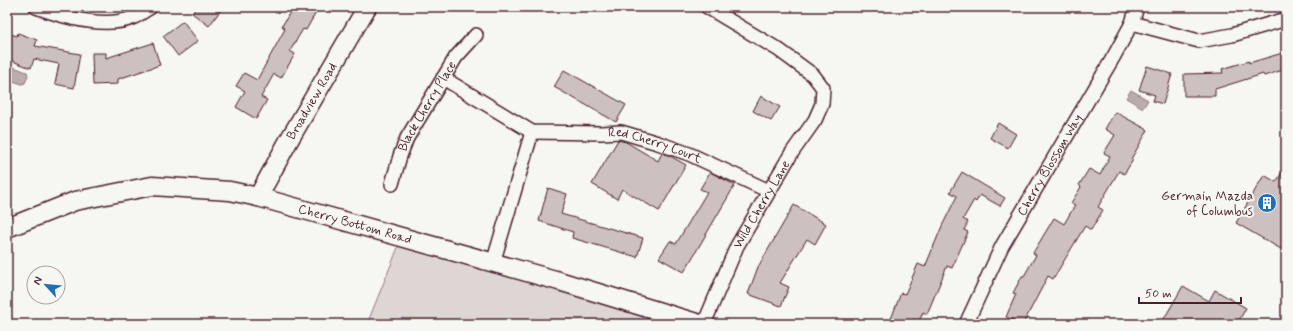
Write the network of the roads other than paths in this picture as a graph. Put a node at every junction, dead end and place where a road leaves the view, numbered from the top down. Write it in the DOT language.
graph roads {
  1 [pos="36,7"];
  2 [pos="151,7"];
  3 [pos="367,7"];
  4 [pos="707,7"];
  5 [pos="1137,7"];
  6 [pos="1286,19"];
  7 [pos="1132,23"];
  8 [pos="476,35"];
  9 [pos="443,78"];
  10 [pos="532,132"];
  11 [pos="392,184"];
  12 [pos="769,192"];
  13 [pos="258,197"];
  14 [pos="7,228"];
  15 [pos="493,263"];
  16 [pos="700,324"];
  17 [pos="704,324"];
  18 [pos="966,324"];
  1 -- 2 [label="street"];
  3 -- 13 [label="main road, Broadview Road"];
  4 -- 12 [label="street, Wild Cherry Lane"];
  5 -- 7 [label="street, Cherry Blossom Way"];
  6 -- 7 [label="street"];
  7 -- 18 [label="street, Cherry Blossom Way"];
  8 -- 9 [label="street, Black Cherry Place"];
  9 -- 10 [label="street"];
  9 -- 11 [label="street, Black Cherry Place"];
  10 -- 12 [label="street, Red Cherry Court"];
  10 -- 15 [label="street"];
  12 -- 17 [label="street, Wild Cherry Lane"];
  13 -- 14 [label="main road, Cherry Bottom Road"];
  13 -- 15 [label="main road, Cherry Bottom Road"];
  15 -- 16 [label="main road, Cherry Bottom Road"];
}
